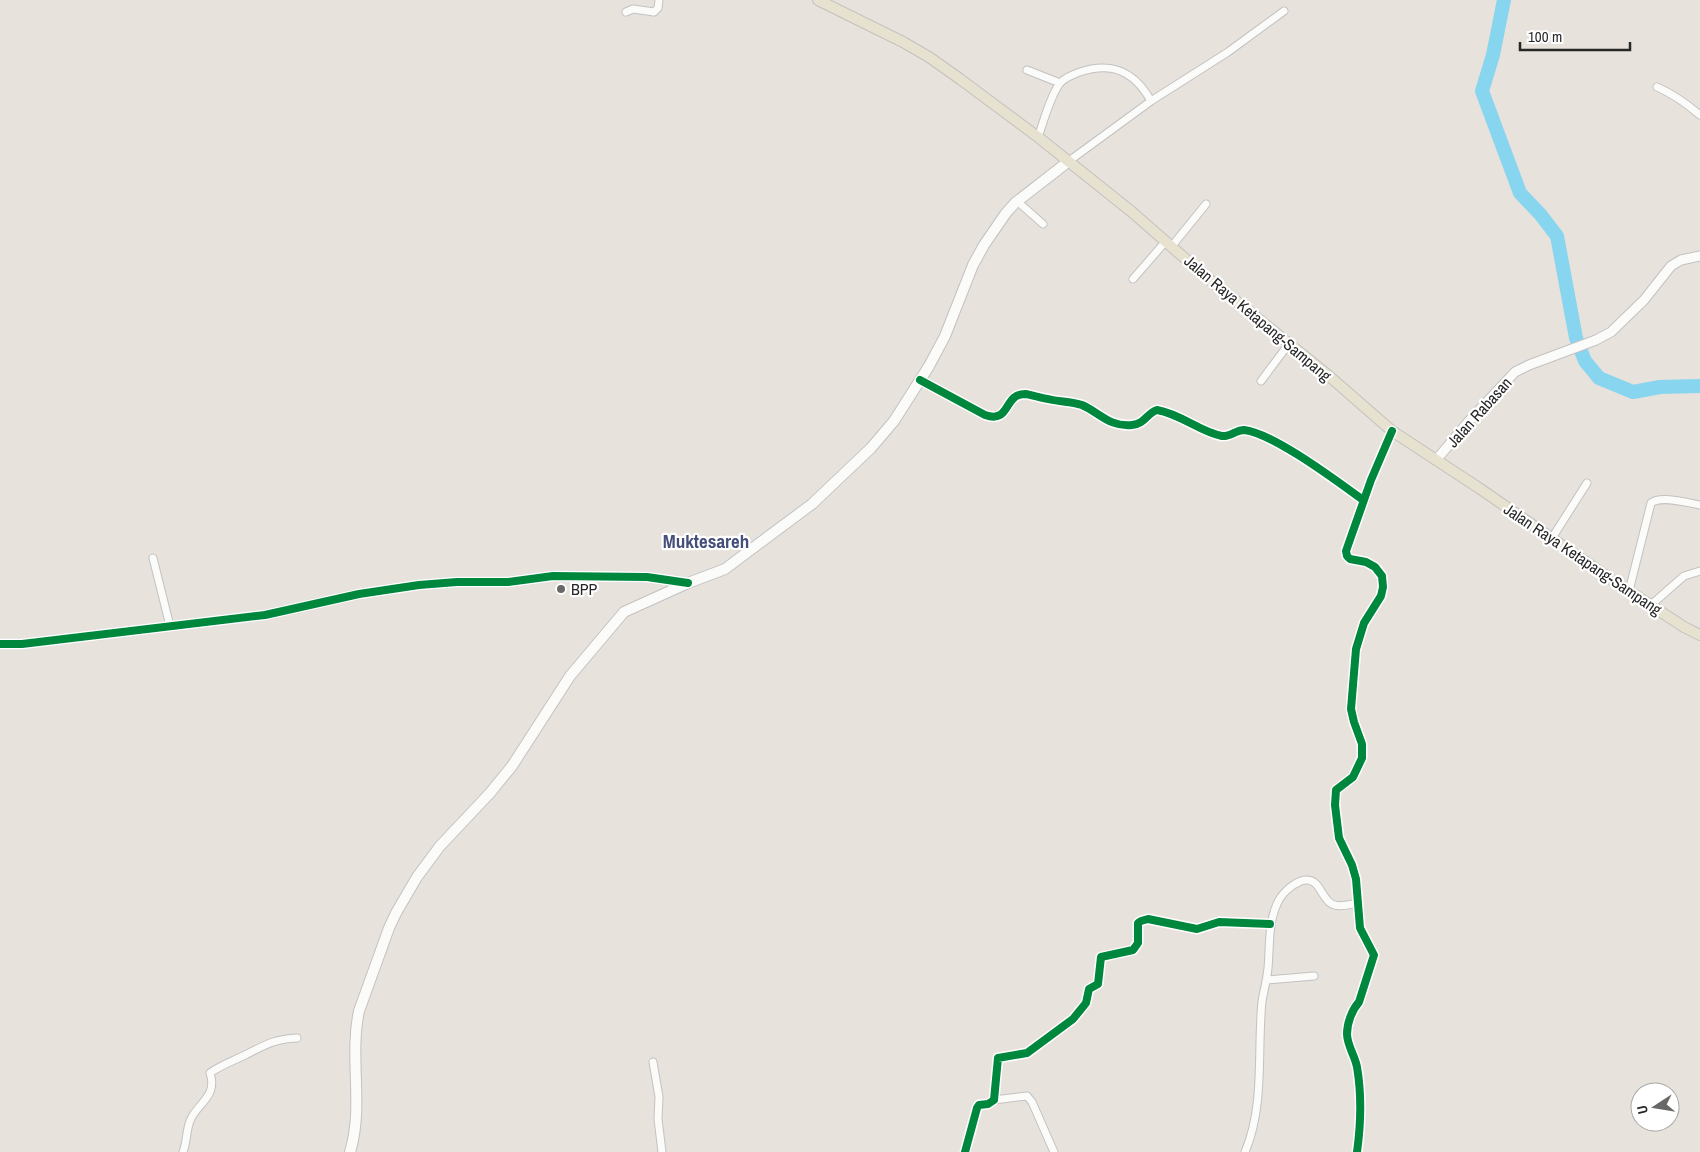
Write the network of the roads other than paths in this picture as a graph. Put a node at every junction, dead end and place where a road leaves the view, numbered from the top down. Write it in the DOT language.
graph roads {
  1 [pos="659,0"];
  2 [pos="818,0"];
  3 [pos="1284,11"];
  4 [pos="626,12"];
  5 [pos="1027,70"];
  6 [pos="1060,84"];
  7 [pos="1657,87"];
  8 [pos="1150,102"];
  9 [pos="1700,115"];
  10 [pos="1038,137"];
  11 [pos="1068,161"];
  12 [pos="1017,201"];
  13 [pos="1206,204"];
  14 [pos="1043,224"];
  15 [pos="1169,244"];
  16 [pos="1700,256"];
  17 [pos="1133,279"];
  18 [pos="1288,344"];
  19 [pos="920,380"];
  20 [pos="1261,381"];
  21 [pos="1392,431"];
  22 [pos="1437,460"];
  23 [pos="1587,483"];
  24 [pos="1363,500"];
  25 [pos="1700,505"];
  26 [pos="1552,538"];
  27 [pos="153,558"];
  28 [pos="1700,571"];
  29 [pos="688,583"];
  30 [pos="1629,591"];
  31 [pos="1651,605"];
  32 [pos="170,626"];
  33 [pos="1700,635"];
  34 [pos="0,644"];
  35 [pos="1358,903"];
  36 [pos="1270,924"];
  37 [pos="1314,976"];
  38 [pos="1267,980"];
  39 [pos="297,1038"];
  40 [pos="653,1062"];
  41 [pos="994,1100"];
  42 [pos="352,1147"];
  43 [pos="183,1152"];
  44 [pos="662,1152"];
  45 [pos="965,1152"];
  46 [pos="1054,1152"];
  47 [pos="1245,1152"];
  48 [pos="1357,1152"];
  1 -- 4 [label="street"];
  2 -- 10 [label="main road, Jalan Raya Ketapang-Sampang"];
  3 -- 8 [label="street"];
  5 -- 6 [label="street"];
  6 -- 8 [label="street"];
  6 -- 10 [label="street"];
  7 -- 9 [label="street"];
  8 -- 11 [label="street"];
  10 -- 11 [label="main road, Jalan Raya Ketapang-Sampang"];
  11 -- 12 [label="main road"];
  11 -- 15 [label="main road, Jalan Raya Ketapang-Sampang"];
  12 -- 14 [label="street"];
  12 -- 19 [label="main road"];
  13 -- 15 [label="street"];
  15 -- 17 [label="street"];
  15 -- 18 [label="main road, Jalan Raya Ketapang-Sampang"];
  16 -- 22 [label="street, Jalan Rabasan"];
  18 -- 20 [label="street"];
  18 -- 21 [label="main road, Jalan Raya Ketapang-Sampang"];
  19 -- 24 [label="street"];
  19 -- 29 [label="main road"];
  21 -- 22 [label="main road, Jalan Raya Ketapang-Sampang"];
  21 -- 24 [label="street"];
  22 -- 26 [label="main road, Jalan Raya Ketapang-Sampang"];
  23 -- 26 [label="street"];
  24 -- 35 [label="street"];
  25 -- 30 [label="street"];
  26 -- 30 [label="main road, Jalan Raya Ketapang-Sampang"];
  27 -- 32 [label="street"];
  28 -- 31 [label="street"];
  29 -- 32 [label="street"];
  29 -- 42 [label="main road"];
  30 -- 31 [label="main road, Jalan Raya Ketapang-Sampang"];
  31 -- 33 [label="main road, Jalan Raya Ketapang-Sampang"];
  32 -- 34 [label="street"];
  35 -- 36 [label="street"];
  35 -- 48 [label="street"];
  36 -- 38 [label="street"];
  36 -- 41 [label="street"];
  37 -- 38 [label="street"];
  38 -- 47 [label="street"];
  39 -- 43 [label="street"];
  40 -- 44 [label="street"];
  41 -- 45 [label="street"];
  41 -- 46 [label="street"];
}
